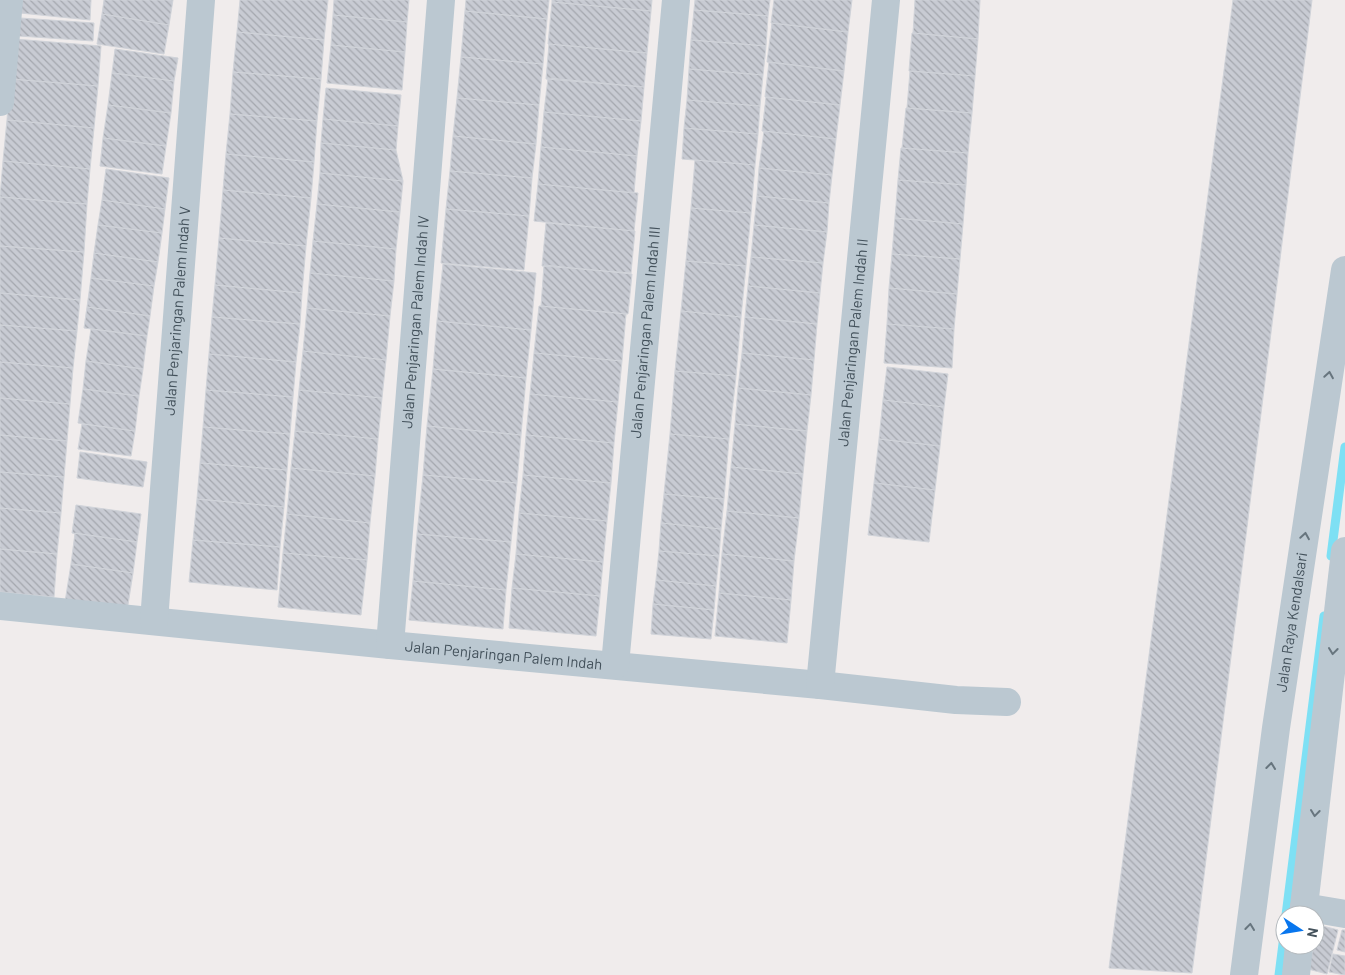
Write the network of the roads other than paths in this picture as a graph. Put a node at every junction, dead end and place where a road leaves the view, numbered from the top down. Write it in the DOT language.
graph roads {
  1 [pos="9,0"];
  2 [pos="201,0"];
  3 [pos="441,0"];
  4 [pos="676,0"];
  5 [pos="886,0"];
  6 [pos="0,102"];
  7 [pos="1345,270"];
  8 [pos="1345,551"];
  9 [pos="0,606"];
  10 [pos="154,621"];
  11 [pos="390,645"];
  12 [pos="615,665"];
  13 [pos="820,684"];
  14 [pos="1006,702"];
  15 [pos="1304,905"];
  16 [pos="1325,913"];
  17 [pos="1345,914"];
  18 [pos="1298,955"];
  19 [pos="1244,975"];
  20 [pos="1296,975"];
  1 -- 6 [label="street"];
  2 -- 10 [label="street, Jalan Penjaringan Palem Indah V"];
  3 -- 11 [label="street, Jalan Penjaringan Palem Indah IV"];
  4 -- 12 [label="street, Jalan Penjaringan Palem Indah III"];
  5 -- 13 [label="street, Jalan Penjaringan Palem Indah II"];
  19 -- 7 [label="street, Jalan Raya Kendalsari, one-way"];
  8 -- 15 [label="street, one-way"];
  9 -- 10 [label="street, Jalan Penjaringan Palem Indah"];
  10 -- 11 [label="street, Jalan Penjaringan Palem Indah"];
  11 -- 12 [label="street, Jalan Penjaringan Palem Indah"];
  12 -- 13 [label="street, Jalan Penjaringan Palem Indah"];
  13 -- 14 [label="street, Jalan Penjaringan Palem Indah"];
  16 -- 17 [label="street"];
  18 -- 20 [label="street"];
}
